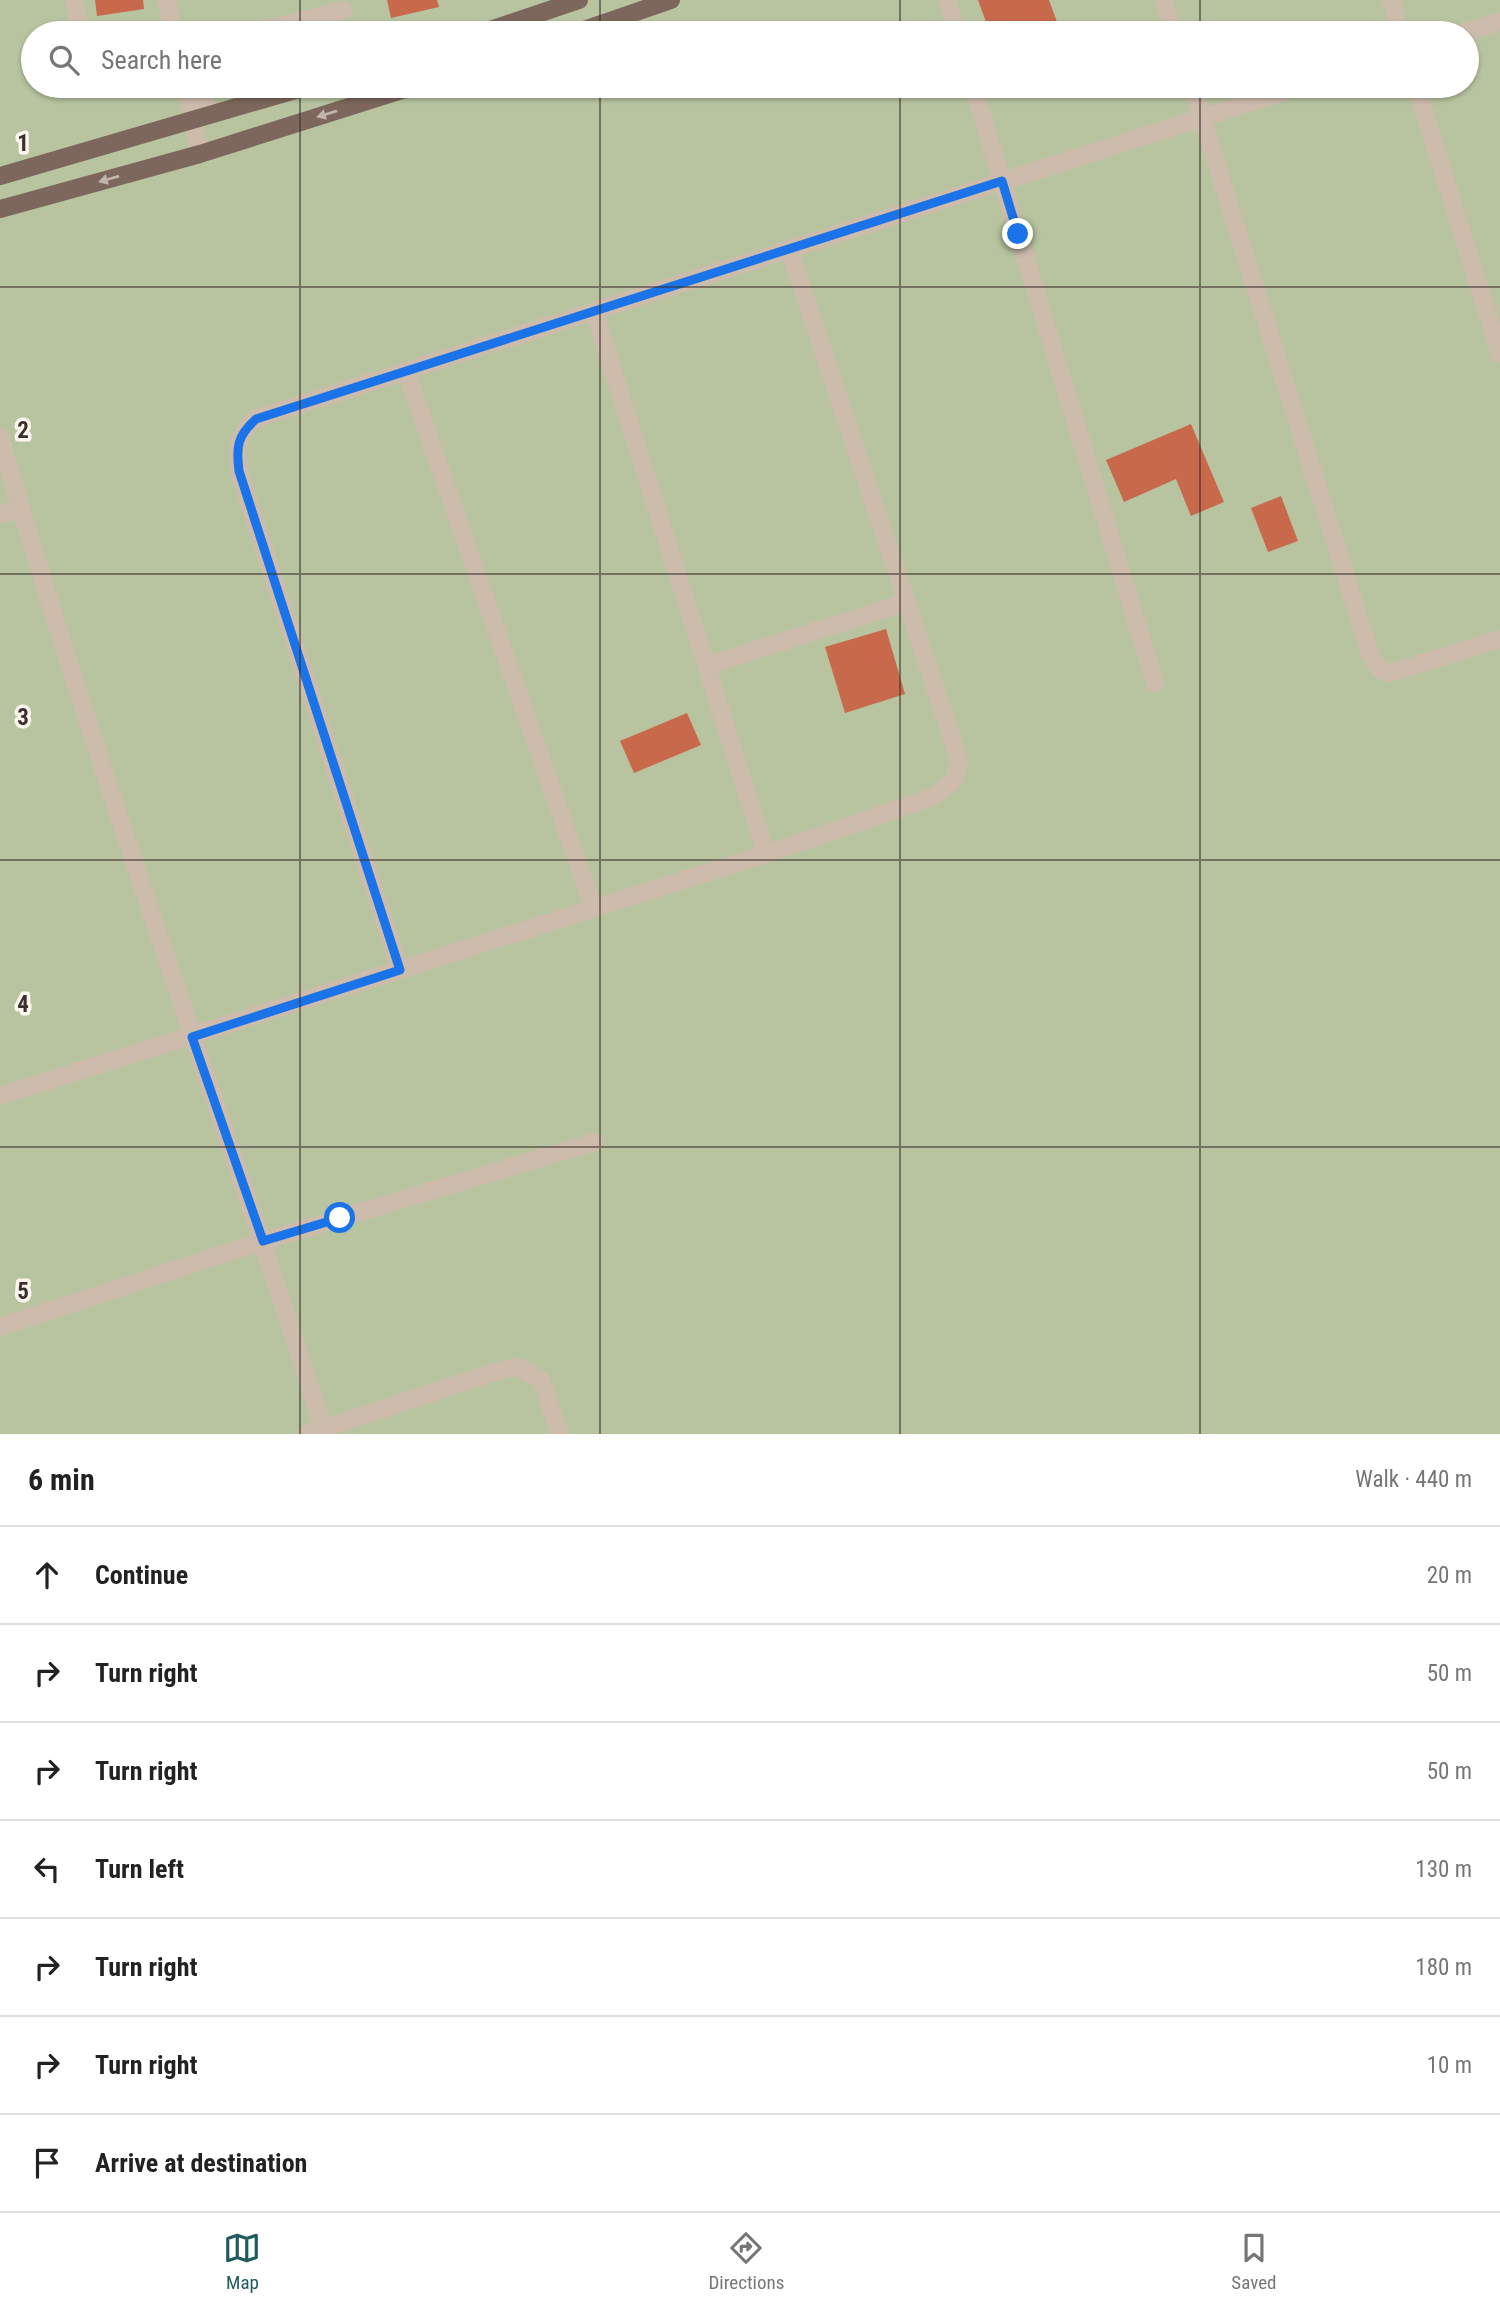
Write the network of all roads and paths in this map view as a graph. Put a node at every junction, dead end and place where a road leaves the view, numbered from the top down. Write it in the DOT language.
graph roads {
  1 [pos="74,0"];
  2 [pos="167,0"];
  3 [pos="579,0"];
  4 [pos="671,0"];
  5 [pos="947,0"];
  6 [pos="1163,0"];
  7 [pos="1391,0"];
  8 [pos="343,10"];
  9 [pos="78,21"];
  10 [pos="171,21"];
  11 [pos="299,21"];
  12 [pos="517,21"];
  13 [pos="610,21"];
  14 [pos="953,21"];
  15 [pos="1171,21"];
  16 [pos="1397,21"];
  17 [pos="1500,21"];
  18 [pos="1479,28"];
  19 [pos="191,98"];
  20 [pos="201,98"];
  21 [pos="269,98"];
  22 [pos="376,98"];
  23 [pos="977,98"];
  24 [pos="1196,98"];
  25 [pos="1263,98"];
  26 [pos="1420,98"];
  27 [pos="1203,117"];
  28 [pos="202,118"];
  29 [pos="200,153"];
  30 [pos="0,176"];
  31 [pos="1002,181"];
  32 [pos="0,209"];
  33 [pos="789,249"];
  34 [pos="594,311"];
  35 [pos="1500,354"];
  36 [pos="406,371"];
  37 [pos="0,437"];
  38 [pos="21,509"];
  39 [pos="0,515"];
  40 [pos="907,603"];
  41 [pos="1500,639"];
  42 [pos="706,666"];
  43 [pos="1155,683"];
  44 [pos="766,854"];
  45 [pos="593,906"];
  46 [pos="400,970"];
  47 [pos="192,1037"];
  48 [pos="0,1096"];
  49 [pos="595,1142"];
  50 [pos="263,1241"];
  51 [pos="0,1327"];
  52 [pos="318,1432"];
  53 [pos="560,1434"];
  1 -- 9 [label="street"];
  2 -- 10 [label="street"];
  3 -- 12 [label="main road"];
  4 -- 13 [label="main road"];
  5 -- 14 [label="street"];
  6 -- 15 [label="street"];
  7 -- 16 [label="street"];
  8 -- 11 [label="street"];
  17 -- 18 [label="street"];
  19 -- 28 [label="street"];
  20 -- 28 [label="street"];
  21 -- 28 [label="main road"];
  22 -- 29 [label="main road, one-way"];
  23 -- 31 [label="street"];
  24 -- 27 [label="street"];
  25 -- 27 [label="street"];
  26 -- 35 [label="street"];
  27 -- 31 [label="street"];
  27 -- 41 [label="street"];
  28 -- 29 [label="street"];
  28 -- 30 [label="main road"];
  29 -- 32 [label="main road, one-way"];
  31 -- 33 [label="street"];
  31 -- 43 [label="street"];
  33 -- 34 [label="street"];
  33 -- 40 [label="street"];
  34 -- 36 [label="street"];
  34 -- 42 [label="street"];
  36 -- 45 [label="street"];
  36 -- 46 [label="street"];
  37 -- 38 [label="street"];
  38 -- 39 [label="street"];
  38 -- 47 [label="street"];
  40 -- 42 [label="street"];
  40 -- 44 [label="street"];
  42 -- 44 [label="street"];
  44 -- 45 [label="street"];
  45 -- 46 [label="street"];
  46 -- 47 [label="street"];
  47 -- 48 [label="street"];
  47 -- 50 [label="street"];
  49 -- 50 [label="street"];
  50 -- 51 [label="street"];
  50 -- 52 [label="street"];
  52 -- 53 [label="street"];
}
